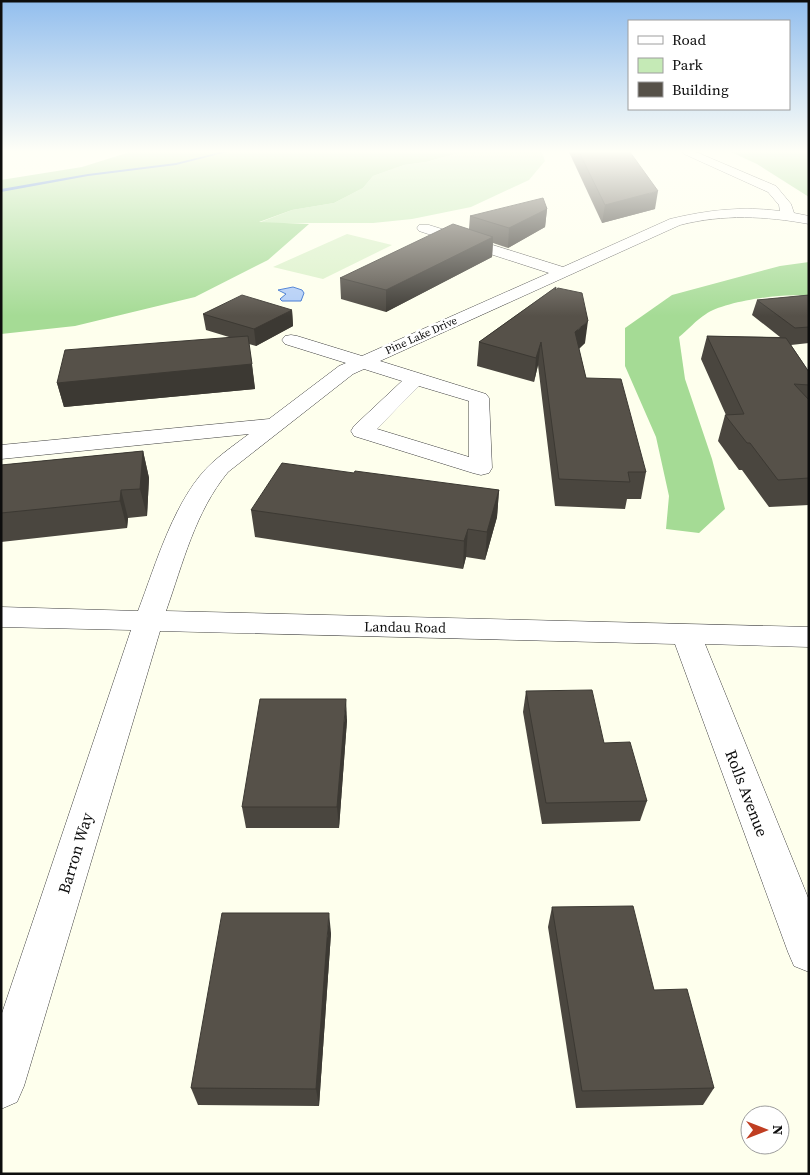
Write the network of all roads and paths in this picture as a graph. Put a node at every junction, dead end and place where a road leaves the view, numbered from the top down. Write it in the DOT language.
graph roads {
  1 [pos="786,207"];
  2 [pos="788,216"];
  3 [pos="809,220"];
  4 [pos="424,228"];
  5 [pos="563,272"];
  6 [pos="291,340"];
  7 [pos="361,363"];
  8 [pos="415,379"];
  9 [pos="275,425"];
  10 [pos="1,452"];
  11 [pos="1,616"];
  12 [pos="148,621"];
  13 [pos="686,634"];
  14 [pos="809,637"];
  15 [pos="809,952"];
  16 [pos="1,1086"];
  1 -- 2 [label="street"];
  2 -- 3 [label="street, Pine Lake Drive"];
  2 -- 5 [label="street, Pine Lake Drive"];
  4 -- 5 [label="street"];
  5 -- 7 [label="street, Pine Lake Drive"];
  6 -- 7 [label="street"];
  7 -- 8 [label="street"];
  7 -- 9 [label="street, Pine Lake Drive"];
  8 -- 8 [label="street"];
  9 -- 10 [label="street"];
  9 -- 12 [label="street, Pine Lake Drive"];
  11 -- 12 [label="street, Landau Road"];
  12 -- 13 [label="street, Landau Road"];
  12 -- 16 [label="street, Barron Way"];
  13 -- 14 [label="street, Landau Road"];
  13 -- 15 [label="street, Rolls Avenue"];
}
